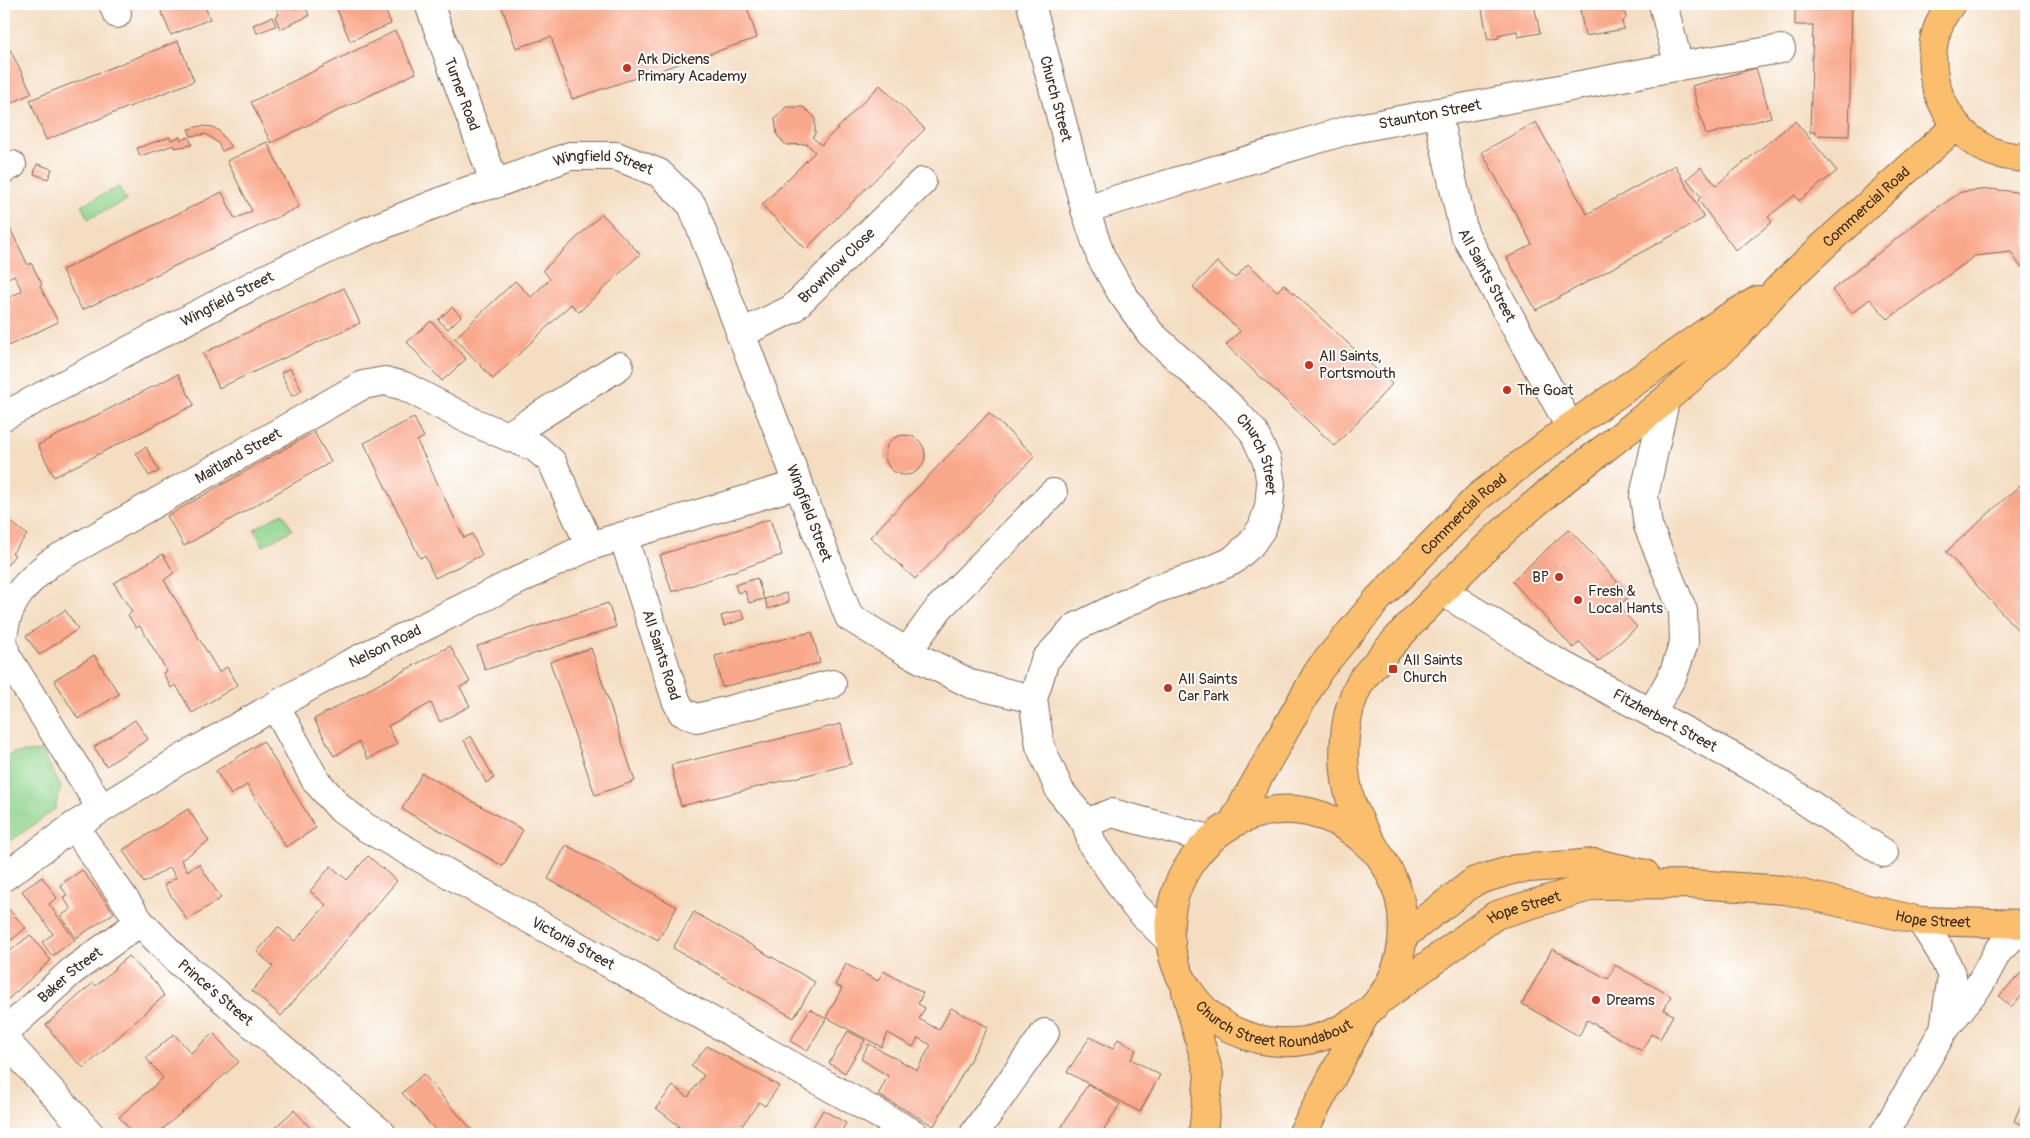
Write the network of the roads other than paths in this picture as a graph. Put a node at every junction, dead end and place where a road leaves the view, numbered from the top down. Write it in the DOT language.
graph roads {
  1 [pos="429,4"];
  2 [pos="1032,4"];
  3 [pos="1663,4"];
  4 [pos="1928,4"];
  5 [pos="1951,4"];
  6 [pos="1933,42"];
  7 [pos="1781,49"];
  8 [pos="1679,66"];
  9 [pos="1437,112"];
  10 [pos="1956,126"];
  11 [pos="2026,158"];
  12 [pos="922,182"];
  13 [pos="495,184"];
  14 [pos="1085,209"];
  15 [pos="1779,288"];
  16 [pos="740,334"];
  17 [pos="619,366"];
  18 [pos="1665,401"];
  19 [pos="4,416"];
  20 [pos="1570,426"];
  21 [pos="509,435"];
  22 [pos="799,484"];
  23 [pos="1053,493"];
  24 [pos="623,536"];
  25 [pos="590,546"];
  26 [pos="1442,591"];
  27 [pos="4,631"];
  28 [pos="4,645"];
  29 [pos="907,652"];
  30 [pos="832,684"];
  31 [pos="1032,699"];
  32 [pos="276,707"];
  33 [pos="1652,712"];
  34 [pos="101,808"];
  35 [pos="1086,823"];
  36 [pos="1232,824"];
  37 [pos="74,826"];
  38 [pos="1209,839"];
  39 [pos="1884,853"];
  40 [pos="1378,854"];
  41 [pos="4,878"];
  42 [pos="1693,884"];
  43 [pos="1921,921"];
  44 [pos="140,922"];
  45 [pos="2026,924"];
  46 [pos="1403,936"];
  47 [pos="1171,942"];
  48 [pos="1181,977"];
  49 [pos="1372,1007"];
  50 [pos="1944,1030"];
  51 [pos="4,1033"];
  52 [pos="1045,1034"];
  53 [pos="4,1039"];
  54 [pos="90,1134"];
  55 [pos="382,1134"];
  56 [pos="914,1134"];
  57 [pos="974,1134"];
  58 [pos="1203,1134"];
  59 [pos="1302,1134"];
  60 [pos="1884,1134"];
  1 -- 13 [label="street, Turner Road"];
  2 -- 14 [label="street, Church Street"];
  3 -- 8 [label="street"];
  4 -- 6 [label="main road"];
  5 -- 6 [label="main road"];
  6 -- 10 [label="main road"];
  7 -- 8 [label="street, Staunton Street"];
  8 -- 9 [label="street, Staunton Street"];
  9 -- 14 [label="street, Staunton Street"];
  9 -- 20 [label="street, All Saints Street"];
  10 -- 11 [label="main road"];
  10 -- 15 [label="main road, Commercial Road"];
  12 -- 16 [label="street, Brownlow Close"];
  13 -- 16 [label="street, Wingfield Street"];
  13 -- 19 [label="street, Wingfield Street"];
  14 -- 31 [label="street, Church Street"];
  15 -- 18 [label="main road, Commercial Road"];
  15 -- 20 [label="main road, Commercial Road"];
  16 -- 22 [label="street, Wingfield Street"];
  17 -- 21 [label="street"];
  18 -- 26 [label="main road, Commercial Road"];
  18 -- 33 [label="street"];
  20 -- 36 [label="main road, Commercial Road"];
  21 -- 25 [label="street, Maitland Street"];
  21 -- 27 [label="street, Maitland Street"];
  22 -- 24 [label="street, Nelson Road"];
  22 -- 29 [label="street, Wingfield Street"];
  23 -- 29 [label="street"];
  24 -- 25 [label="street, Nelson Road"];
  24 -- 30 [label="street, All Saints Road"];
  25 -- 32 [label="street, Nelson Road"];
  26 -- 33 [label="street, Fitzherbert Street"];
  26 -- 40 [label="main road, Commercial Road"];
  28 -- 34 [label="street"];
  29 -- 31 [label="street, Wingfield Street"];
  31 -- 35 [label="street, Church Street"];
  32 -- 34 [label="street, Nelson Road"];
  32 -- 56 [label="street, Victoria Street"];
  33 -- 39 [label="street, Fitzherbert Street"];
  34 -- 37 [label="street, Nelson Road"];
  35 -- 38 [label="street"];
  35 -- 47 [label="street"];
  36 -- 38 [label="main road, Church Street Roundabout"];
  36 -- 40 [label="main road, Church Street Roundabout"];
  37 -- 41 [label="street, Nelson Road"];
  37 -- 44 [label="street, Prince's Street"];
  38 -- 47 [label="main road, Church Street Roundabout"];
  40 -- 46 [label="main road, Church Street Roundabout"];
  42 -- 43 [label="main road, Hope Street"];
  42 -- 46 [label="main road, Hope Street"];
  42 -- 49 [label="main road, Hope Street"];
  43 -- 45 [label="main road, Hope Street"];
  43 -- 50 [label="street"];
  44 -- 51 [label="street, Baker Street"];
  44 -- 55 [label="street, Prince's Street"];
  45 -- 50 [label="street"];
  46 -- 49 [label="main road, Church Street Roundabout"];
  47 -- 48 [label="main road, Church Street Roundabout"];
  48 -- 49 [label="main road, Church Street Roundabout"];
  48 -- 58 [label="main road"];
  49 -- 59 [label="main road"];
  50 -- 60 [label="street"];
  52 -- 57 [label="street"];
  53 -- 54 [label="street"];
}
